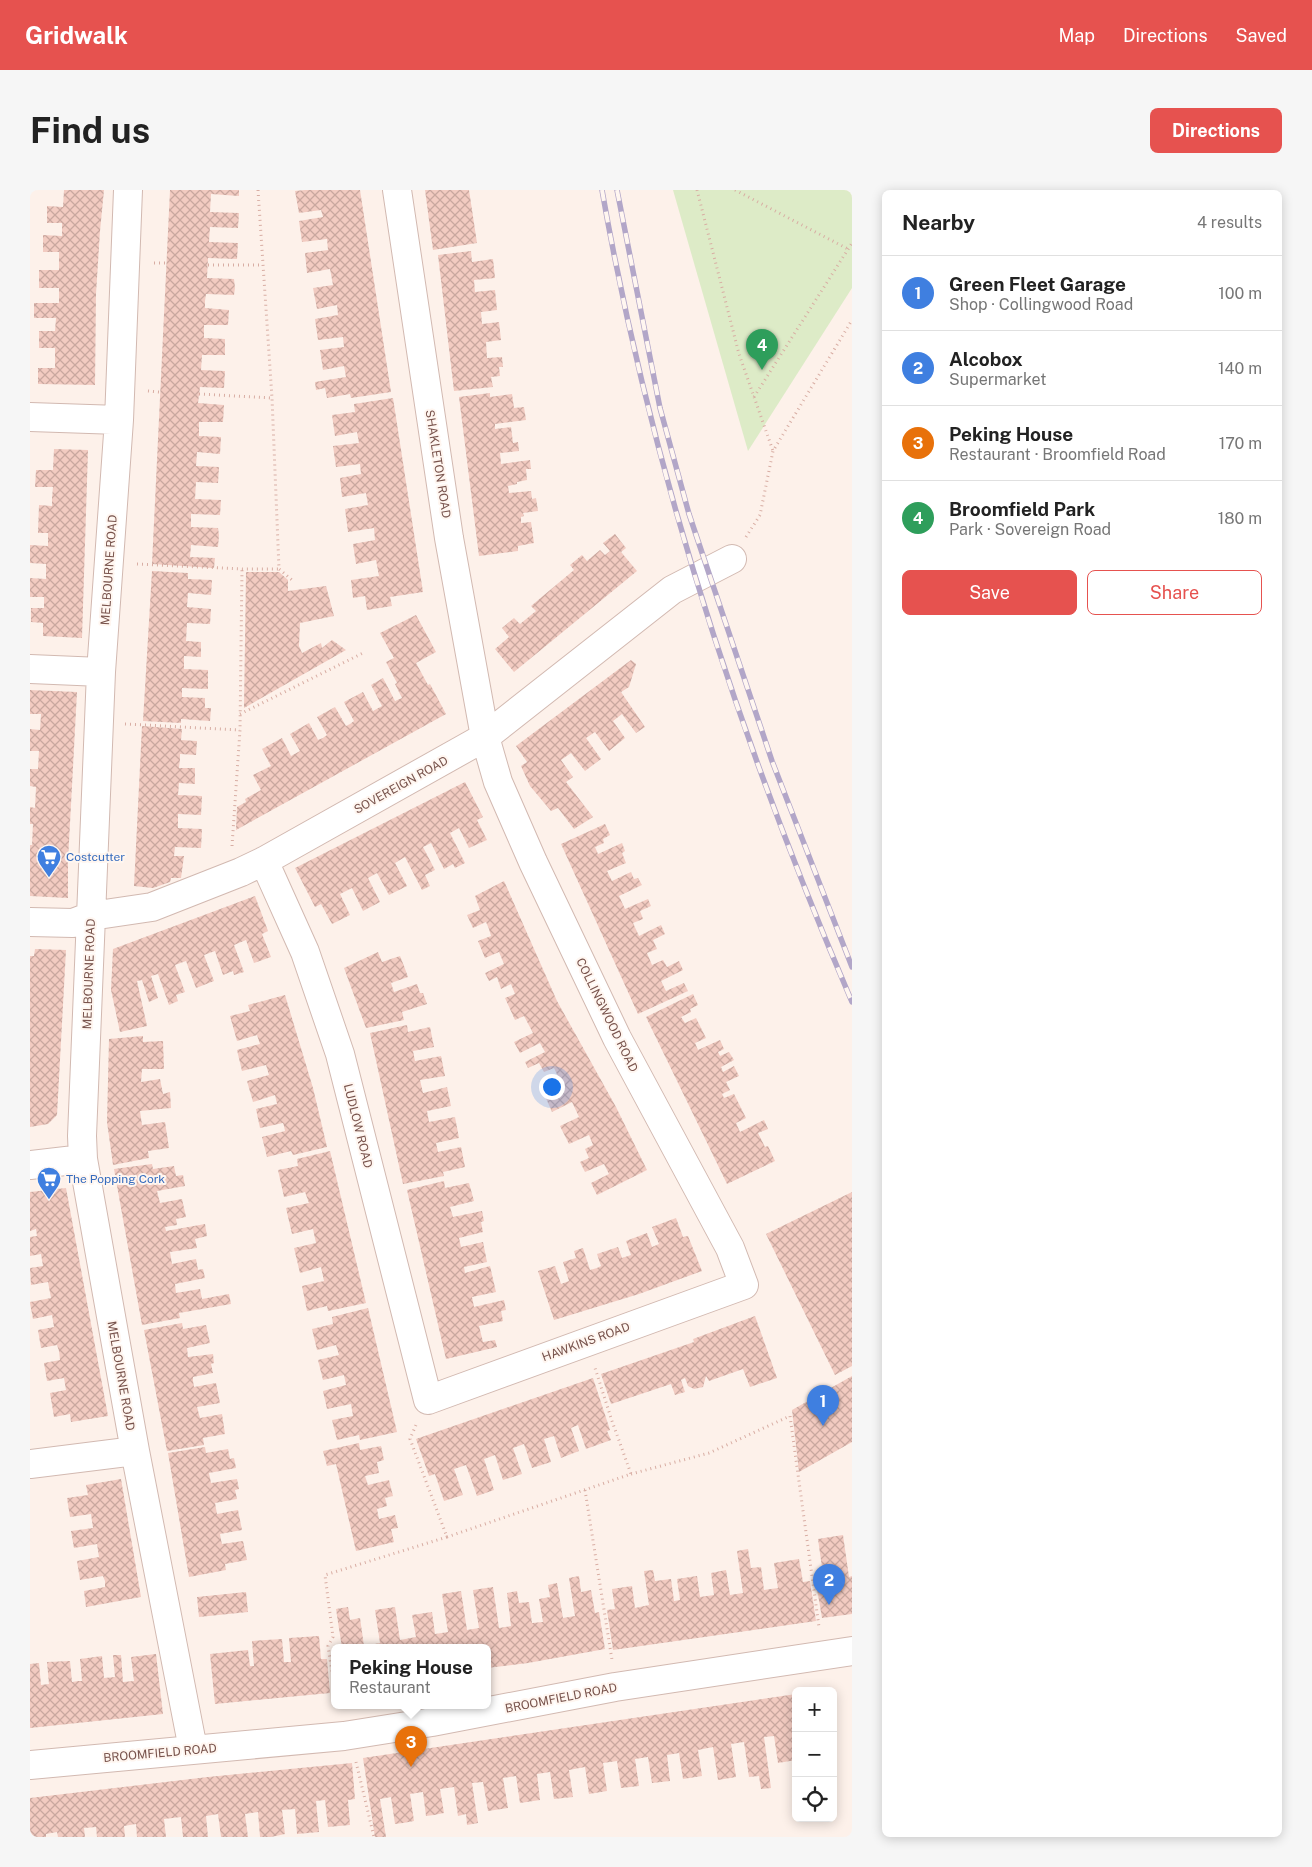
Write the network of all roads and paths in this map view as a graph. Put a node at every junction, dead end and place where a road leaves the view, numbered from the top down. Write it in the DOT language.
graph roads {
  1 [pos="128,190"];
  2 [pos="258,190"];
  3 [pos="397,190"];
  4 [pos="697,190"];
  5 [pos="735,190"];
  6 [pos="852,243"];
  7 [pos="848,249"];
  8 [pos="208,264"];
  9 [pos="262,266"];
  10 [pos="852,320"];
  11 [pos="199,394"];
  12 [pos="272,398"];
  13 [pos="754,398"];
  14 [pos="30,417"];
  15 [pos="118,420"];
  16 [pos="774,451"];
  17 [pos="732,559"];
  18 [pos="109,563"];
  19 [pos="242,569"];
  20 [pos="279,569"];
  21 [pos="292,580"];
  22 [pos="363,653"];
  23 [pos="30,669"];
  24 [pos="101,672"];
  25 [pos="240,714"];
  26 [pos="100,724"];
  27 [pos="240,730"];
  28 [pos="485,737"];
  29 [pos="252,866"];
  30 [pos="91,916"];
  31 [pos="30,922"];
  32 [pos="83,1159"];
  33 [pos="30,1165"];
  34 [pos="744,1285"];
  35 [pos="588,1342"];
  36 [pos="428,1400"];
  37 [pos="135,1451"];
  38 [pos="30,1464"];
  39 [pos="631,1474"];
  40 [pos="585,1490"];
  41 [pos="447,1537"];
  42 [pos="852,1651"];
  43 [pos="823,1655"];
  44 [pos="331,1665"];
  45 [pos="615,1687"];
  46 [pos="344,1736"];
  47 [pos="193,1749"];
  48 [pos="30,1765"];
  49 [pos="374,1837"];
  1 -- 15 [label="street, MELBOURNE ROAD"];
  2 -- 9 [label="path"];
  3 -- 28 [label="street, SHAKLETON ROAD"];
  4 -- 13 [label="path"];
  5 -- 7 [label="path"];
  6 -- 7 [label="path"];
  7 -- 13 [label="path"];
  8 -- 9 [label="path"];
  9 -- 12 [label="path"];
  10 -- 16 [label="path"];
  11 -- 12 [label="path"];
  12 -- 20 [label="path"];
  13 -- 16 [label="path"];
  14 -- 15 [label="street"];
  15 -- 18 [label="street, MELBOURNE ROAD"];
  16 -- 17 [label="path"];
  17 -- 28 [label="street, SOVEREIGN ROAD"];
  18 -- 19 [label="path"];
  18 -- 24 [label="street, MELBOURNE ROAD"];
  19 -- 20 [label="path"];
  19 -- 25 [label="path"];
  20 -- 21 [label="path"];
  22 -- 25 [label="path"];
  23 -- 24 [label="street"];
  24 -- 26 [label="street, MELBOURNE ROAD"];
  25 -- 27 [label="path"];
  26 -- 27 [label="path"];
  26 -- 30 [label="street, MELBOURNE ROAD"];
  27 -- 29 [label="path"];
  28 -- 29 [label="street, SOVEREIGN ROAD"];
  28 -- 34 [label="street, COLLINGWOOD ROAD"];
  29 -- 30 [label="street, SOVEREIGN ROAD"];
  29 -- 36 [label="street, LUDLOW ROAD"];
  30 -- 31 [label="street, SOVEREIGN ROAD"];
  30 -- 32 [label="street, MELBOURNE ROAD"];
  32 -- 33 [label="street"];
  32 -- 37 [label="street, MELBOURNE ROAD"];
  34 -- 35 [label="street, HAWKINS ROAD"];
  35 -- 36 [label="street, HAWKINS ROAD"];
  35 -- 39 [label="path"];
  36 -- 41 [label="path"];
  37 -- 38 [label="street"];
  37 -- 47 [label="street, MELBOURNE ROAD"];
  39 -- 40 [label="path"];
  39 -- 43 [label="path"];
  40 -- 41 [label="path"];
  40 -- 45 [label="path"];
  41 -- 44 [label="path"];
  42 -- 43 [label="street, BROOMFIELD ROAD"];
  43 -- 45 [label="street, BROOMFIELD ROAD"];
  45 -- 46 [label="street, BROOMFIELD ROAD"];
  46 -- 47 [label="street, BROOMFIELD ROAD"];
  46 -- 49 [label="path"];
  47 -- 48 [label="street, BROOMFIELD ROAD"];
}
